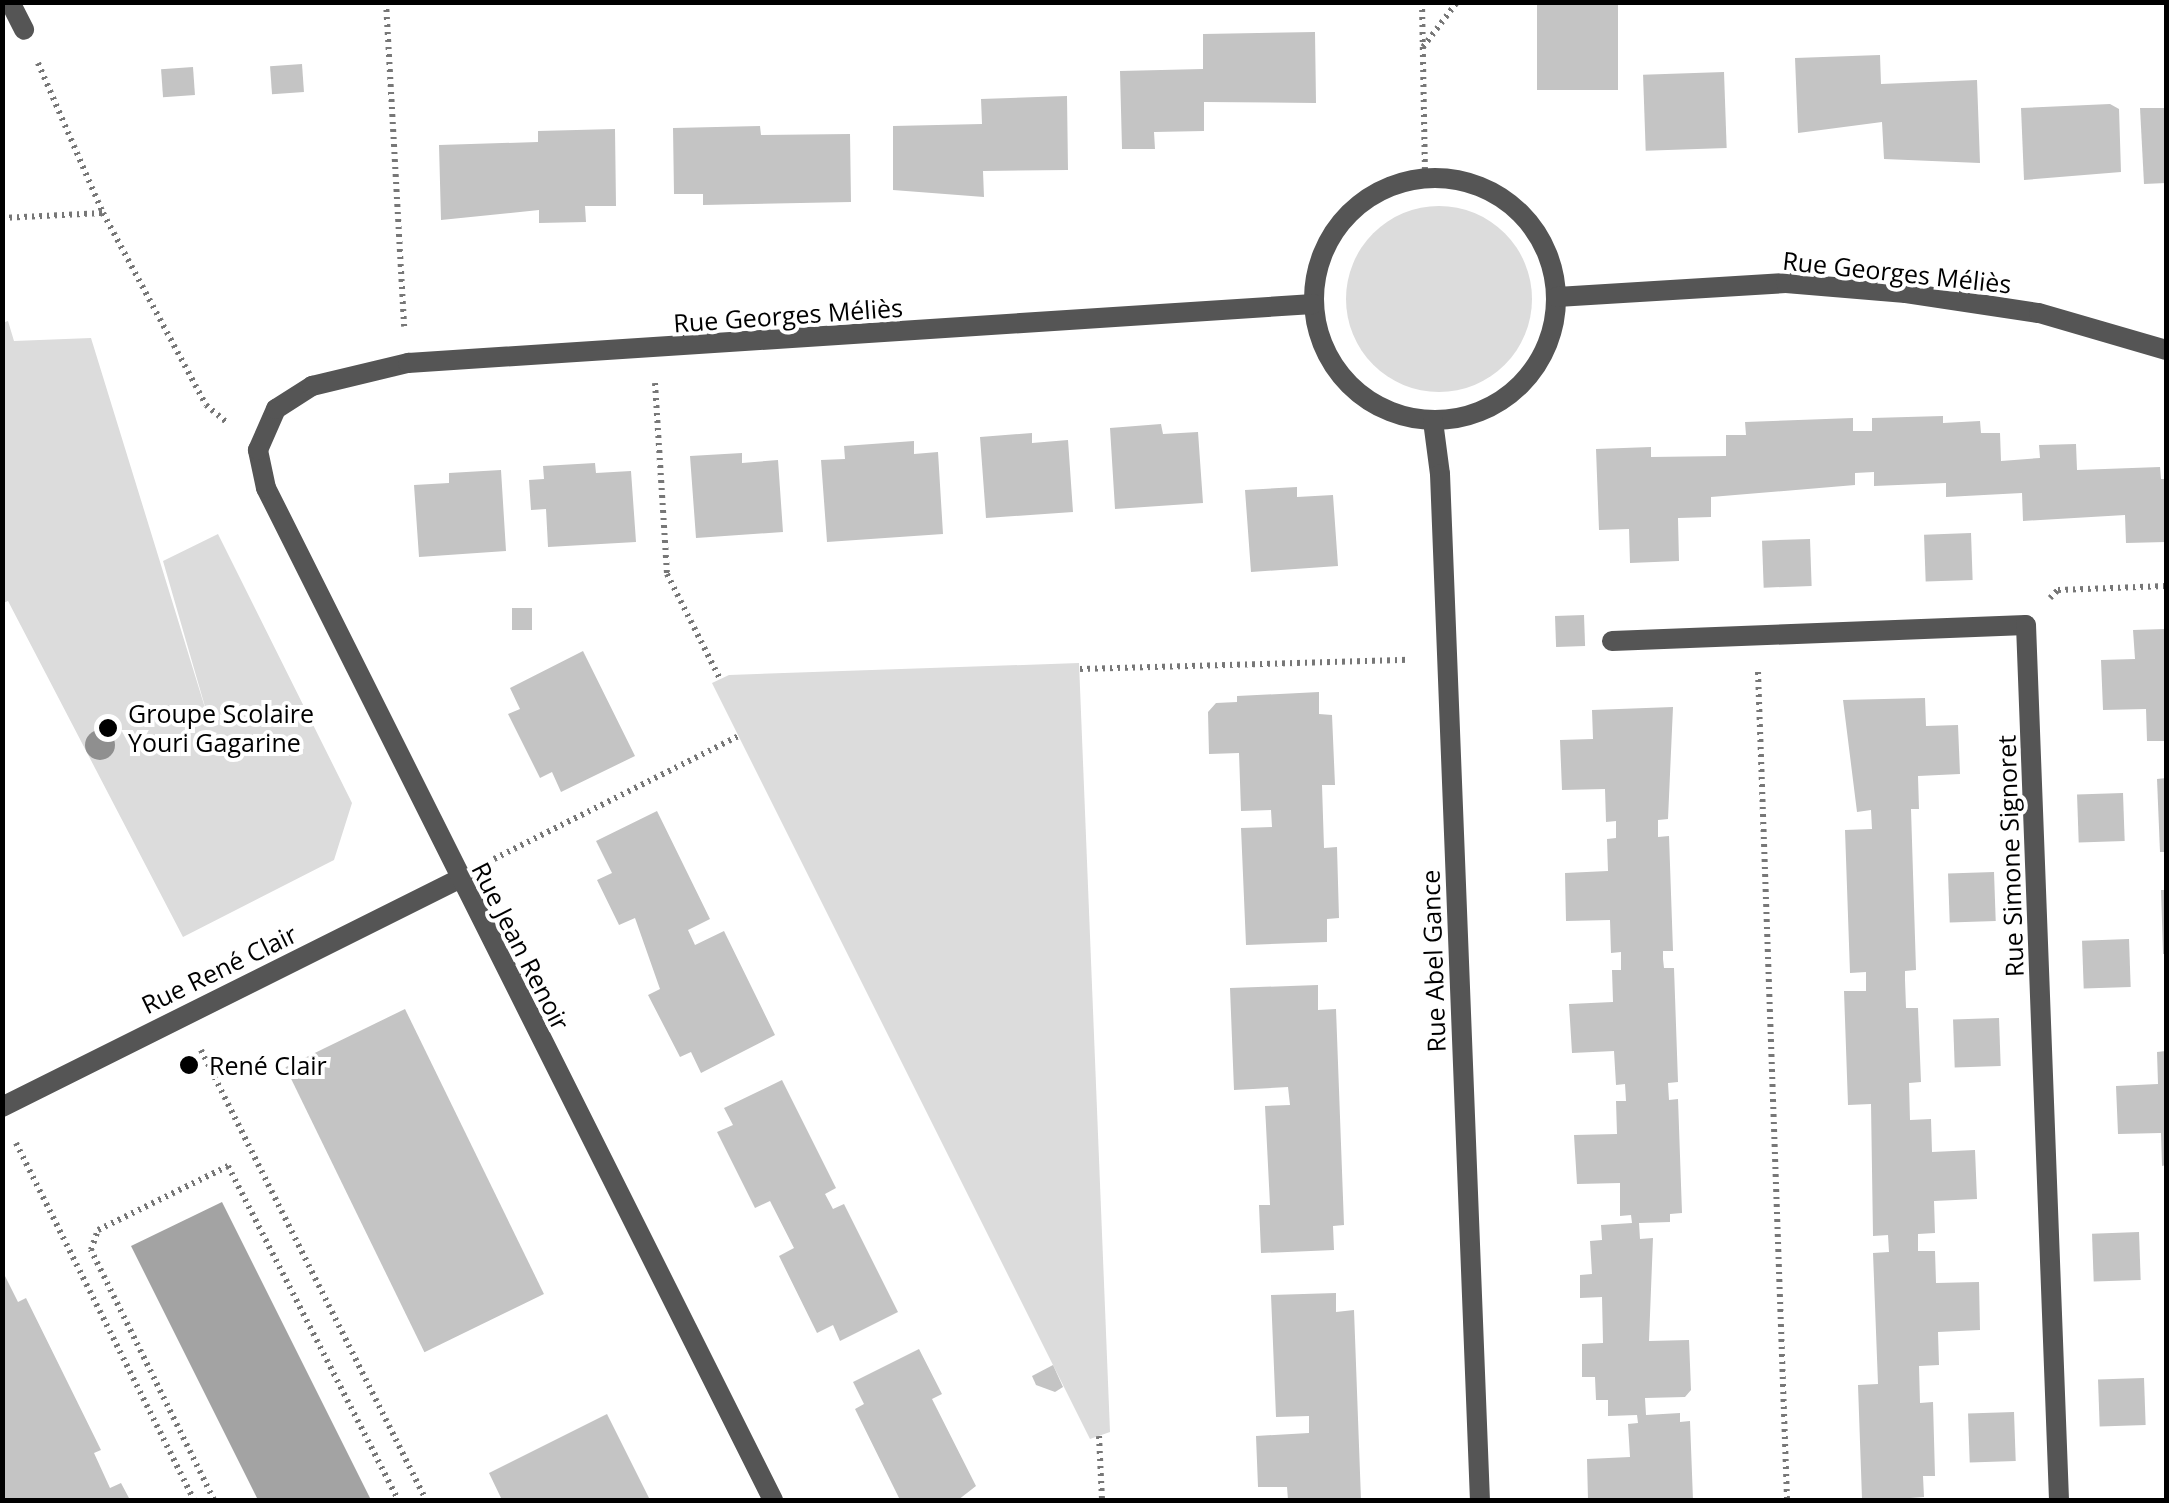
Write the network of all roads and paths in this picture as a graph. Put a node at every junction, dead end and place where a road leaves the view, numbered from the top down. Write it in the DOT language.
graph roads {
  1 [pos="10,2"];
  2 [pos="1422,2"];
  3 [pos="1457,2"];
  4 [pos="387,6"];
  5 [pos="24,30"];
  6 [pos="1422,48"];
  7 [pos="1424,178"];
  8 [pos="103,213"];
  9 [pos="2,218"];
  10 [pos="1557,296"];
  11 [pos="1313,304"];
  12 [pos="653,350"];
  13 [pos="2166,350"];
  14 [pos="408,362"];
  15 [pos="1432,421"];
  16 [pos="258,450"];
  17 [pos="2166,586"];
  18 [pos="2026,625"];
  19 [pos="1757,635"];
  20 [pos="1612,641"];
  21 [pos="1446,658"];
  22 [pos="1080,669"];
  23 [pos="720,679"];
  24 [pos="739,736"];
  25 [pos="459,879"];
  26 [pos="183,1014"];
  27 [pos="2,1107"];
  28 [pos="9,1128"];
  29 [pos="1099,1436"];
  30 [pos="194,1500"];
  31 [pos="214,1500"];
  32 [pos="398,1500"];
  33 [pos="426,1500"];
  34 [pos="773,1500"];
  35 [pos="1102,1500"];
  36 [pos="1480,1500"];
  37 [pos="1786,1500"];
  38 [pos="2059,1500"];
  1 -- 5 [label="street"];
  2 -- 6 [label="path"];
  3 -- 6 [label="path"];
  4 -- 14 [label="path"];
  5 -- 8 [label="path"];
  6 -- 7 [label="path"];
  7 -- 10 [label="street"];
  7 -- 11 [label="street"];
  8 -- 9 [label="path"];
  8 -- 16 [label="path"];
  10 -- 13 [label="street, Rue Georges Méliès"];
  10 -- 15 [label="street"];
  11 -- 12 [label="street, Rue Georges Méliès"];
  11 -- 15 [label="street"];
  12 -- 14 [label="street, Rue Georges Méliès"];
  12 -- 23 [label="path"];
  14 -- 16 [label="street, Rue Georges Méliès"];
  15 -- 21 [label="street, Rue Abel Gance"];
  16 -- 25 [label="street, Rue Jean Renoir"];
  17 -- 18 [label="path"];
  18 -- 19 [label="street"];
  18 -- 38 [label="street, Rue Simone Signoret"];
  19 -- 20 [label="street"];
  19 -- 37 [label="path"];
  21 -- 22 [label="path"];
  21 -- 36 [label="street, Rue Abel Gance"];
  24 -- 25 [label="path"];
  25 -- 26 [label="street, Rue René Clair"];
  25 -- 34 [label="street, Rue Jean Renoir"];
  26 -- 27 [label="street, Rue René Clair"];
  26 -- 33 [label="path"];
  28 -- 30 [label="path"];
  29 -- 35 [label="path"];
  31 -- 32 [label="path"];
}
